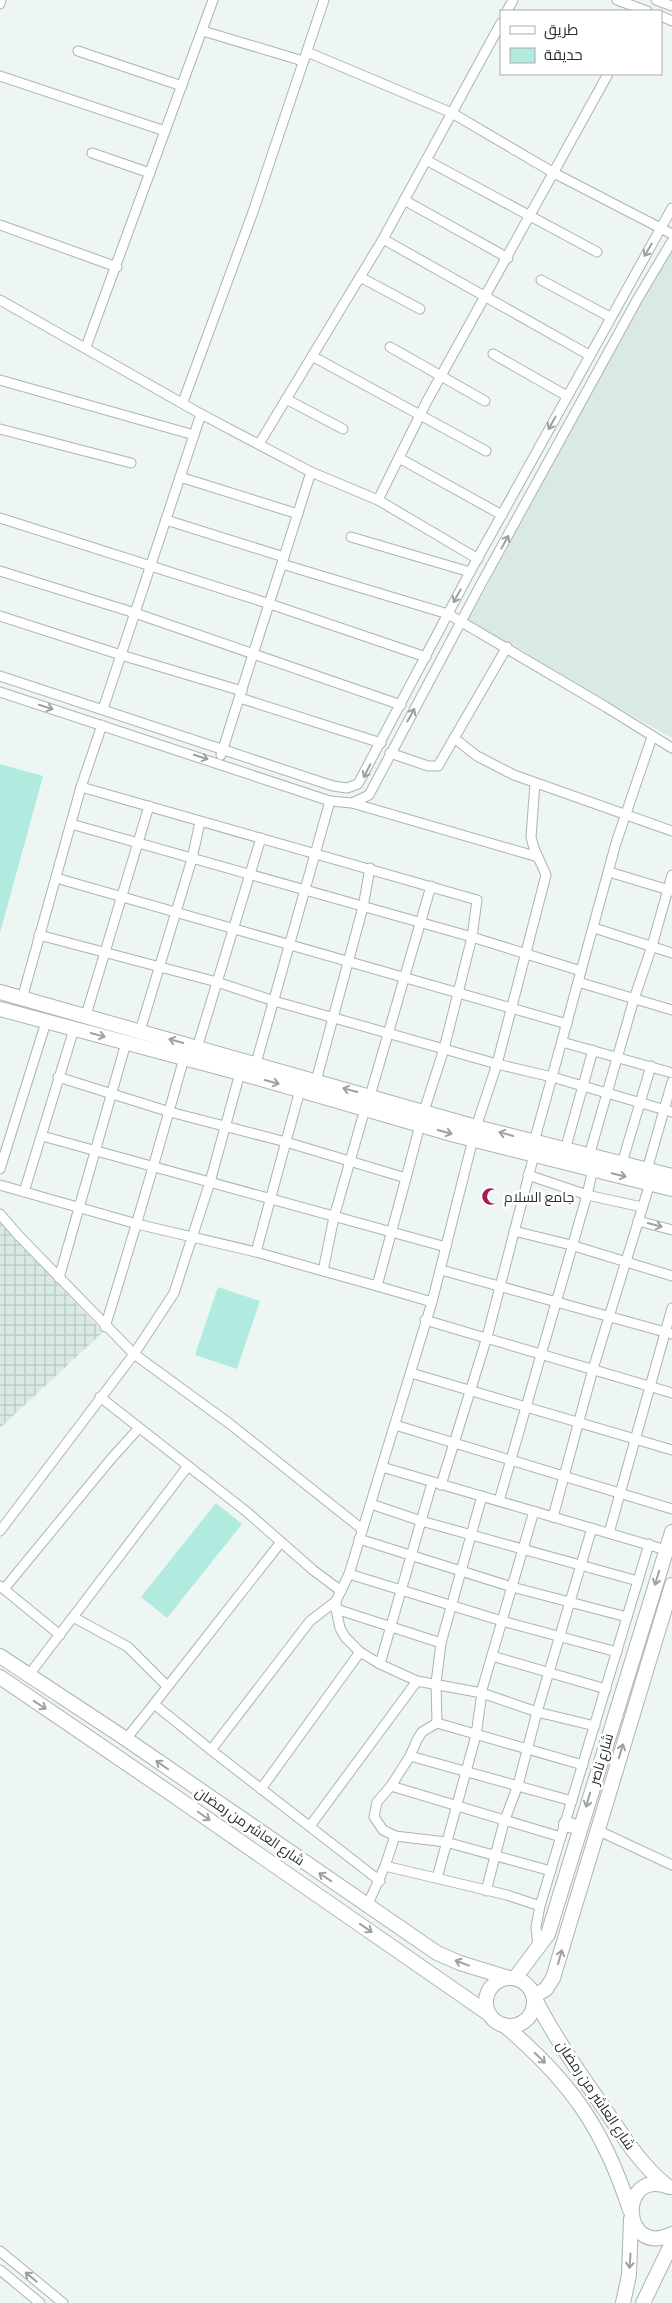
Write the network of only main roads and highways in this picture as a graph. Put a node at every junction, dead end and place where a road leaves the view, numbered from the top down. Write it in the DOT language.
graph roads {
  1 [pos="0,992"];
  2 [pos="0,1009"];
  3 [pos="367,1102"];
  4 [pos="534,1148"];
  5 [pos="591,1162"];
  6 [pos="672,1176"];
  7 [pos="648,1177"];
  8 [pos="672,1188"];
  9 [pos="672,1532"];
  10 [pos="672,1585"];
  11 [pos="0,1656"];
  12 [pos="0,1677"];
  13 [pos="597,1770"];
  14 [pos="614,1776"];
  15 [pos="184,1780"];
  16 [pos="173,1794"];
  17 [pos="566,1824"];
  18 [pos="580,1828"];
  19 [pos="512,1978"];
  20 [pos="535,1997"];
  21 [pos="489,2014"];
  22 [pos="504,2025"];
  23 [pos="670,2187"];
  24 [pos="631,2214"];
  25 [pos="672,2234"];
  26 [pos="672,2243"];
  27 [pos="623,2303"];
  28 [pos="643,2303"];
  3 -- 1 [label="main road, one-way"];
  2 -- 3 [label="main road, one-way"];
  3 -- 4 [label="main road"];
  4 -- 5 [label="main road"];
  4 -- 5 [label="main road"];
  5 -- 7 [label="main road, one-way"];
  5 -- 7 [label="main road"];
  6 -- 7 [label="main road"];
  7 -- 8 [label="main road"];
  9 -- 13 [label="main road, شارع ناصر, one-way"];
  14 -- 10 [label="main road, شارع ناصر, one-way"];
  15 -- 11 [label="main road, شارع العاشر من رمضان, one-way"];
  12 -- 16 [label="main road, شارع العاشر من رمضان, one-way"];
  13 -- 14 [label="main road"];
  13 -- 18 [label="main road, شارع ناصر, one-way"];
  20 -- 14 [label="main road, شارع ناصر, one-way"];
  15 -- 16 [label="main road"];
  19 -- 15 [label="main road, شارع العاشر من رمضان, one-way"];
  16 -- 21 [label="main road, شارع العاشر من رمضان, one-way"];
  17 -- 18 [label="main road"];
  18 -- 19 [label="main road, شارع ناصر"];
  19 -- 20 [label="main road"];
  19 -- 21 [label="main road"];
  20 -- 22 [label="main road"];
  20 -- 23 [label="main road, شارع العاشر من رمضان"];
  21 -- 22 [label="main road"];
  22 -- 24 [label="main road, شارع العاشر من رمضان, one-way"];
  23 -- 24 [label="main road"];
  24 -- 25 [label="main road"];
  24 -- 27 [label="main road, one-way"];
  26 -- 28 [label="main road"];
}
